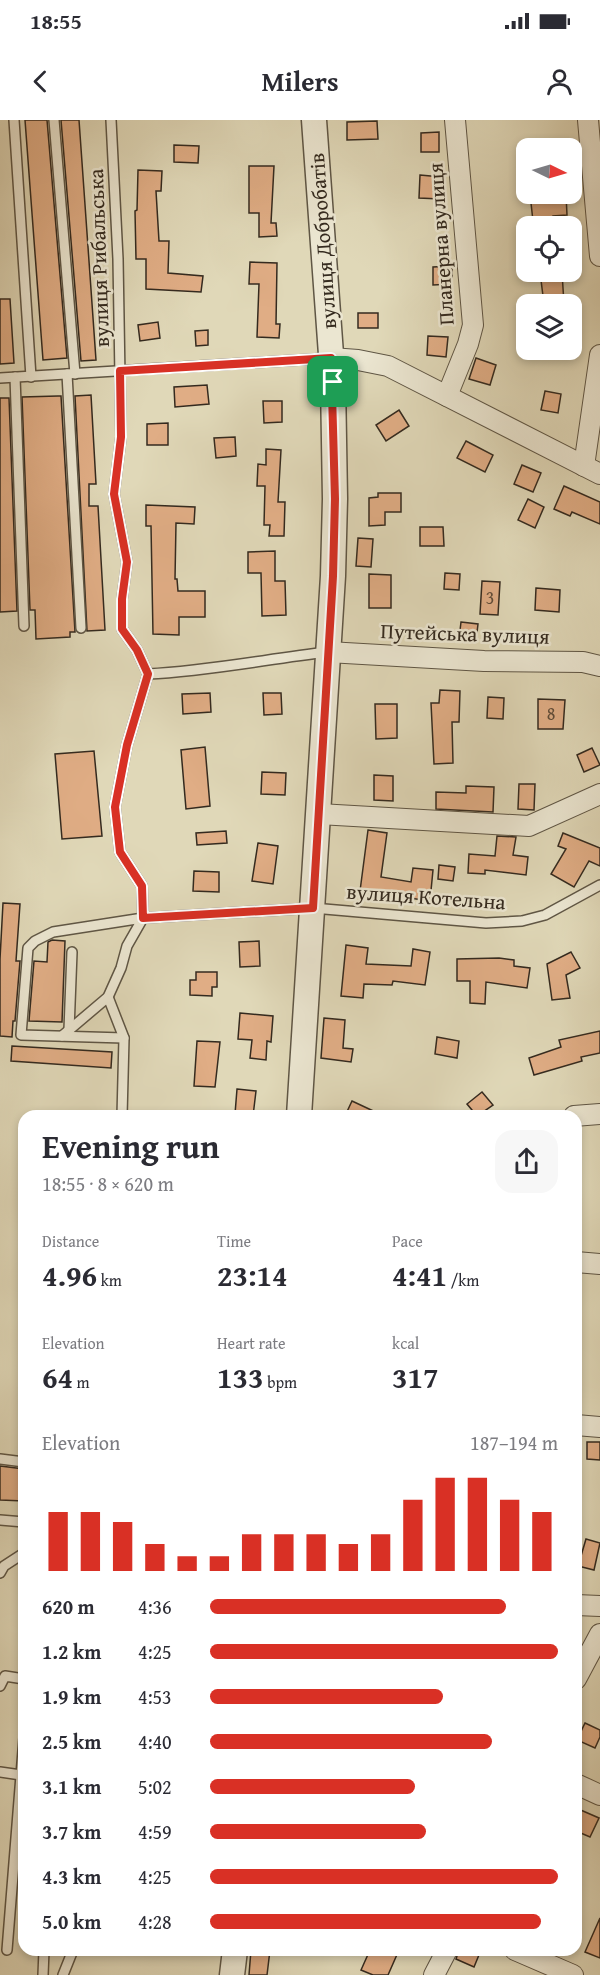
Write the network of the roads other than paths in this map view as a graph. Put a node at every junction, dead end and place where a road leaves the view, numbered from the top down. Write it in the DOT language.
graph roads {
  1 [pos="14,120"];
  2 [pos="54,120"];
  3 [pos="111,120"];
  4 [pos="314,120"];
  5 [pos="455,120"];
  6 [pos="588,120"];
  7 [pos="600,256"];
  8 [pos="600,355"];
  9 [pos="331,358"];
  10 [pos="120,371"];
  11 [pos="71,374"];
  12 [pos="15,377"];
  13 [pos="31,377"];
  14 [pos="0,378"];
  15 [pos="447,396"];
  16 [pos="592,470"];
  17 [pos="24,626"];
  18 [pos="81,628"];
  19 [pos="328,652"];
  20 [pos="600,666"];
  21 [pos="148,674"];
  22 [pos="600,794"];
  23 [pos="319,814"];
  24 [pos="600,885"];
  25 [pos="313,908"];
  26 [pos="143,918"];
  27 [pos="72,952"];
  28 [pos="108,997"];
  29 [pos="66,1033"];
  30 [pos="124,1038"];
  31 [pos="122,1110"];
  32 [pos="299,1110"];
  33 [pos="600,1114"];
  34 [pos="582,1115"];
  35 [pos="582,1262"];
  36 [pos="600,1264"];
  37 [pos="582,1426"];
  38 [pos="600,1427"];
  39 [pos="0,1459"];
  40 [pos="18,1461"];
  41 [pos="0,1520"];
  42 [pos="18,1522"];
  43 [pos="18,1557"];
  44 [pos="0,1573"];
  45 [pos="582,1605"];
  46 [pos="600,1606"];
  47 [pos="600,1634"];
  48 [pos="582,1668"];
  49 [pos="18,1678"];
  50 [pos="0,1686"];
  51 [pos="0,1772"];
  52 [pos="18,1775"];
  53 [pos="582,1787"];
  54 [pos="600,1795"];
  55 [pos="18,1812"];
  56 [pos="7,1950"];
  57 [pos="44,1956"];
  58 [pos="71,1956"];
  59 [pos="234,1956"];
  60 [pos="444,1956"];
  61 [pos="529,1956"];
  62 [pos="43,1975"];
  63 [pos="63,1975"];
  64 [pos="232,1975"];
  65 [pos="434,1975"];
  66 [pos="573,1975"];
  1 -- 13 [label="lane"];
  2 -- 11 [label="lane"];
  3 -- 10 [label="lane, вулиця Рибальська"];
  4 -- 9 [label="street, вулиця Добробатів"];
  5 -- 15 [label="street, Планерна вулиця"];
  6 -- 7 [label="street"];
  8 -- 16 [label="street"];
  9 -- 10 [label="lane"];
  9 -- 15 [label="street"];
  9 -- 19 [label="street, вулиця Добробатів"];
  10 -- 11 [label="lane"];
  10 -- 21 [label="lane, вулиця Рибальська"];
  11 -- 13 [label="lane"];
  11 -- 18 [label="lane"];
  12 -- 13 [label="lane"];
  12 -- 14 [label="lane"];
  12 -- 17 [label="lane"];
  15 -- 16 [label="street"];
  19 -- 20 [label="street, Путейська вулиця"];
  19 -- 21 [label="lane"];
  19 -- 23 [label="street, вулиця Добробатів"];
  21 -- 26 [label="lane"];
  22 -- 23 [label="street"];
  23 -- 25 [label="street, вулиця Добробатів"];
  24 -- 25 [label="lane, вулиця Котельна"];
  25 -- 26 [label="lane, вулиця Котельна"];
  25 -- 32 [label="street, вулиця Добробатів"];
  26 -- 28 [label="lane"];
  26 -- 29 [label="lane, вулиця Котельна"];
  27 -- 29 [label="lane"];
  28 -- 29 [label="lane"];
  28 -- 30 [label="lane"];
  29 -- 30 [label="lane"];
  30 -- 31 [label="lane"];
  33 -- 34 [label="street"];
  35 -- 36 [label="street"];
  37 -- 38 [label="street"];
  39 -- 40 [label="lane"];
  41 -- 42 [label="lane"];
  43 -- 44 [label="lane"];
  45 -- 46 [label="street"];
  47 -- 48 [label="street"];
  49 -- 50 [label="lane"];
  51 -- 52 [label="lane"];
  53 -- 54 [label="street"];
  55 -- 56 [label="lane"];
  57 -- 62 [label="lane"];
  58 -- 63 [label="lane"];
  59 -- 64 [label="street"];
  60 -- 65 [label="street"];
  61 -- 66 [label="street"];
}
